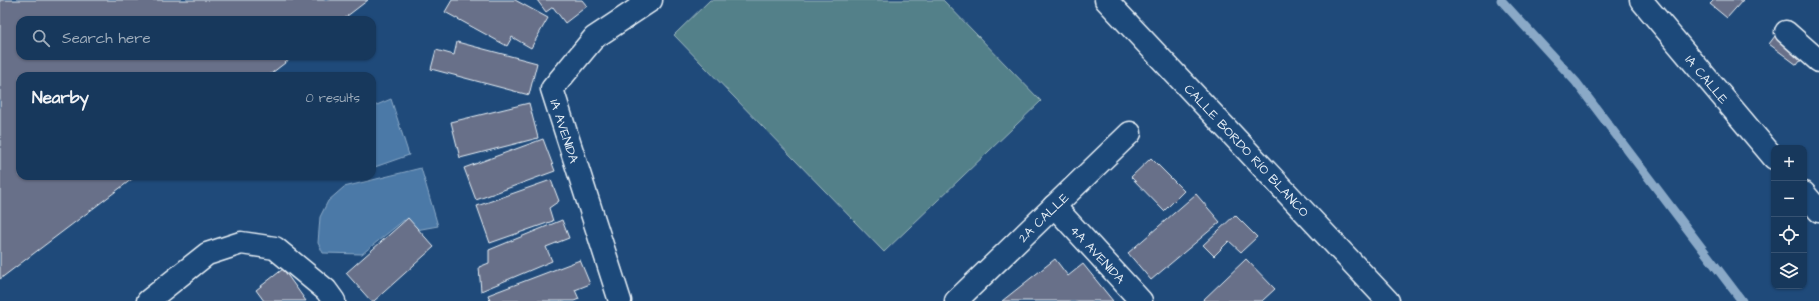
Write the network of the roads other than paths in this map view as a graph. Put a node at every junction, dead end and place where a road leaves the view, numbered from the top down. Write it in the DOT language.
graph roads {
  1 [pos="652,0"];
  2 [pos="1106,0"];
  3 [pos="1647,2"];
  4 [pos="1786,32"];
  5 [pos="1819,61"];
  6 [pos="1130,133"];
  7 [pos="1771,154"];
  8 [pos="1807,197"];
  9 [pos="1054,206"];
  10 [pos="1819,211"];
  11 [pos="148,301"];
  12 [pos="334,301"];
  13 [pos="620,301"];
  14 [pos="956,301"];
  15 [pos="1141,301"];
  16 [pos="1388,301"];
  1 -- 13 [label="street, 1A AVENIDA"];
  2 -- 16 [label="street, CALLE BORDO RÍO BLANCO"];
  3 -- 7 [label="street, 1A CALLE"];
  4 -- 5 [label="street"];
  6 -- 9 [label="street, 2A CALLE"];
  8 -- 10 [label="street"];
  9 -- 14 [label="street, 2A CALLE"];
  9 -- 15 [label="street, 4A AVENIDA"];
  11 -- 12 [label="street"];
}
